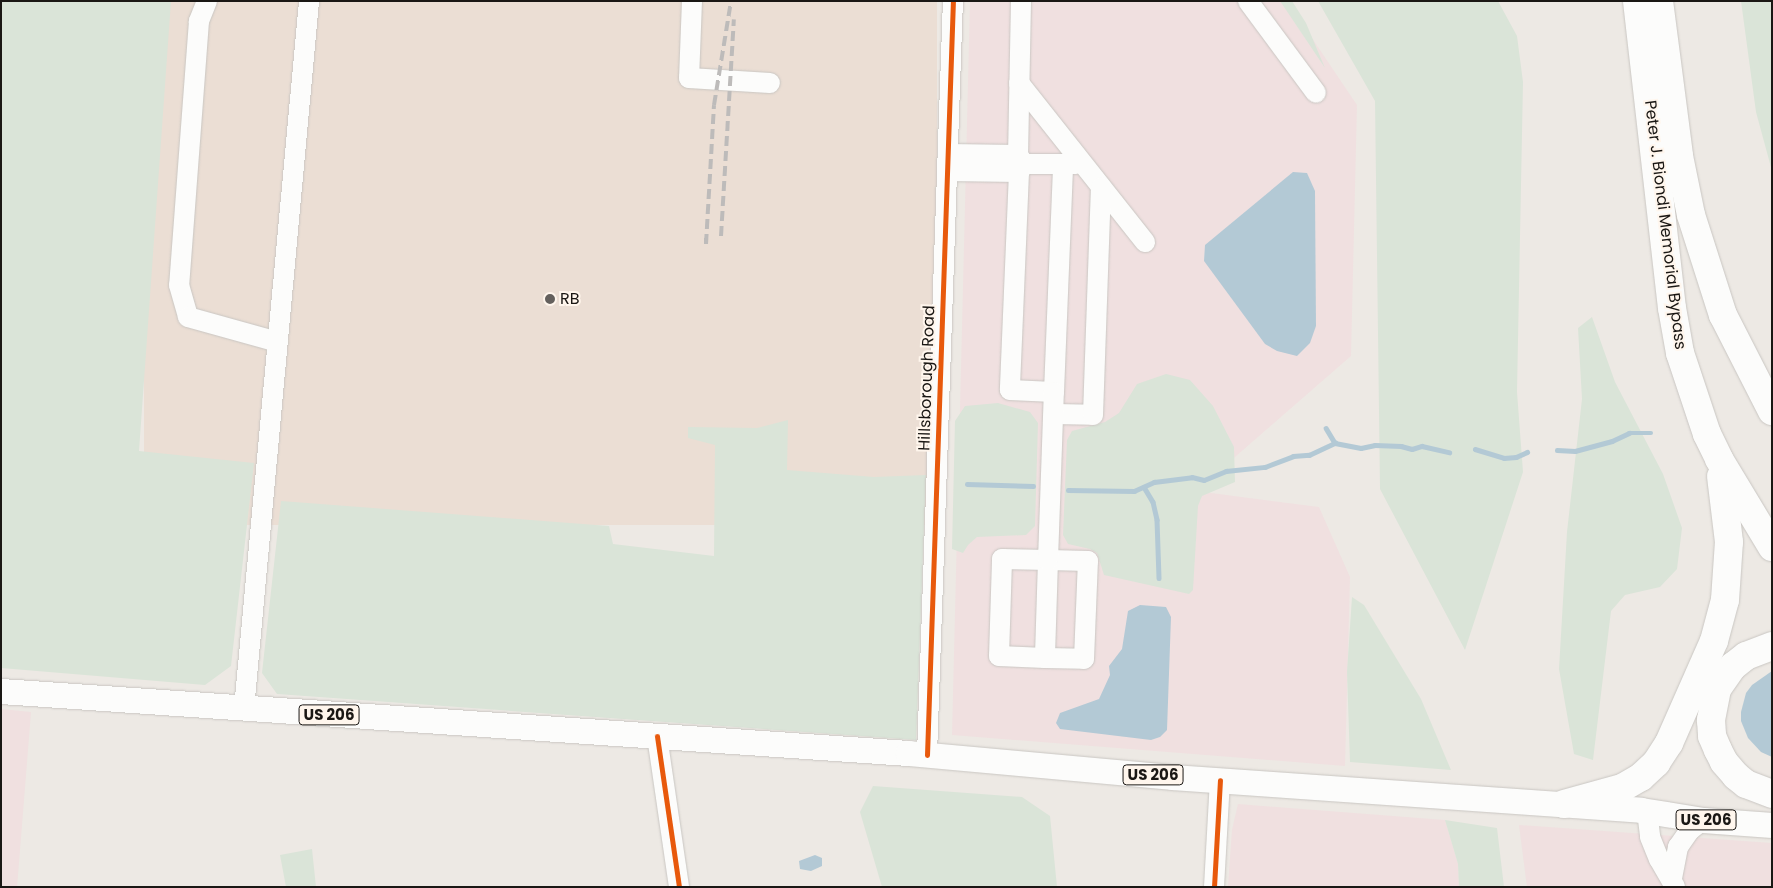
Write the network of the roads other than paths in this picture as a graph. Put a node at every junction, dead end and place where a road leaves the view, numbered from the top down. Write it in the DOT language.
graph roads {
  1 [pos="207,1"];
  2 [pos="309,1"];
  3 [pos="692,1"];
  4 [pos="953,1"];
  5 [pos="1021,1"];
  6 [pos="1248,1"];
  7 [pos="1637,1"];
  8 [pos="1659,1"];
  9 [pos="770,83"];
  10 [pos="1019,83"];
  11 [pos="1316,93"];
  12 [pos="948,162"];
  13 [pos="1020,164"];
  14 [pos="1063,164"];
  15 [pos="1083,164"];
  16 [pos="1102,187"];
  17 [pos="1145,242"];
  18 [pos="278,342"];
  19 [pos="1054,392"];
  20 [pos="1772,411"];
  21 [pos="1054,414"];
  22 [pos="1719,460"];
  23 [pos="1772,547"];
  24 [pos="1048,560"];
  25 [pos="1772,646"];
  26 [pos="1045,658"];
  27 [pos="1,691"];
  28 [pos="244,709"];
  29 [pos="657,736"];
  30 [pos="927,754"];
  31 [pos="1220,780"];
  32 [pos="1772,794"];
  33 [pos="1564,804"];
  34 [pos="1772,809"];
  35 [pos="1644,811"];
  36 [pos="1703,820"];
  37 [pos="1772,825"];
  38 [pos="1673,882"];
  39 [pos="679,887"];
  40 [pos="1214,887"];
  1 -- 18 [label="street"];
  2 -- 18 [label="street"];
  3 -- 9 [label="street"];
  4 -- 12 [label="street, Hillsborough Road"];
  5 -- 10 [label="street"];
  6 -- 11 [label="street"];
  7 -- 22 [label="highway, Peter J. Biondi Memorial Bypass"];
  8 -- 20 [label="highway, Peter J. Biondi Memorial Bypass"];
  10 -- 13 [label="street"];
  10 -- 15 [label="street"];
  12 -- 13 [label="street"];
  12 -- 30 [label="street, Hillsborough Road"];
  13 -- 14 [label="street"];
  13 -- 19 [label="street"];
  14 -- 15 [label="street"];
  14 -- 19 [label="street"];
  15 -- 16 [label="street"];
  16 -- 17 [label="street"];
  16 -- 21 [label="street"];
  18 -- 28 [label="street"];
  19 -- 21 [label="street"];
  21 -- 24 [label="street"];
  22 -- 23 [label="highway, Peter J. Biondi Memorial Bypass"];
  22 -- 33 [label="highway"];
  24 -- 26 [label="street"];
  24 -- 26 [label="street"];
  24 -- 26 [label="street"];
  25 -- 32 [label="highway"];
  27 -- 28 [label="main road, US 206"];
  28 -- 29 [label="main road, US 206"];
  29 -- 30 [label="main road, US 206"];
  29 -- 39 [label="street"];
  30 -- 31 [label="main road, US 206"];
  31 -- 33 [label="main road, US 206"];
  31 -- 40 [label="street"];
  33 -- 35 [label="main road, US 206"];
  34 -- 35 [label="main road, US 206"];
  35 -- 36 [label="main road, US 206"];
  35 -- 38 [label="street"];
  36 -- 37 [label="main road, US 206"];
  36 -- 38 [label="street"];
}
